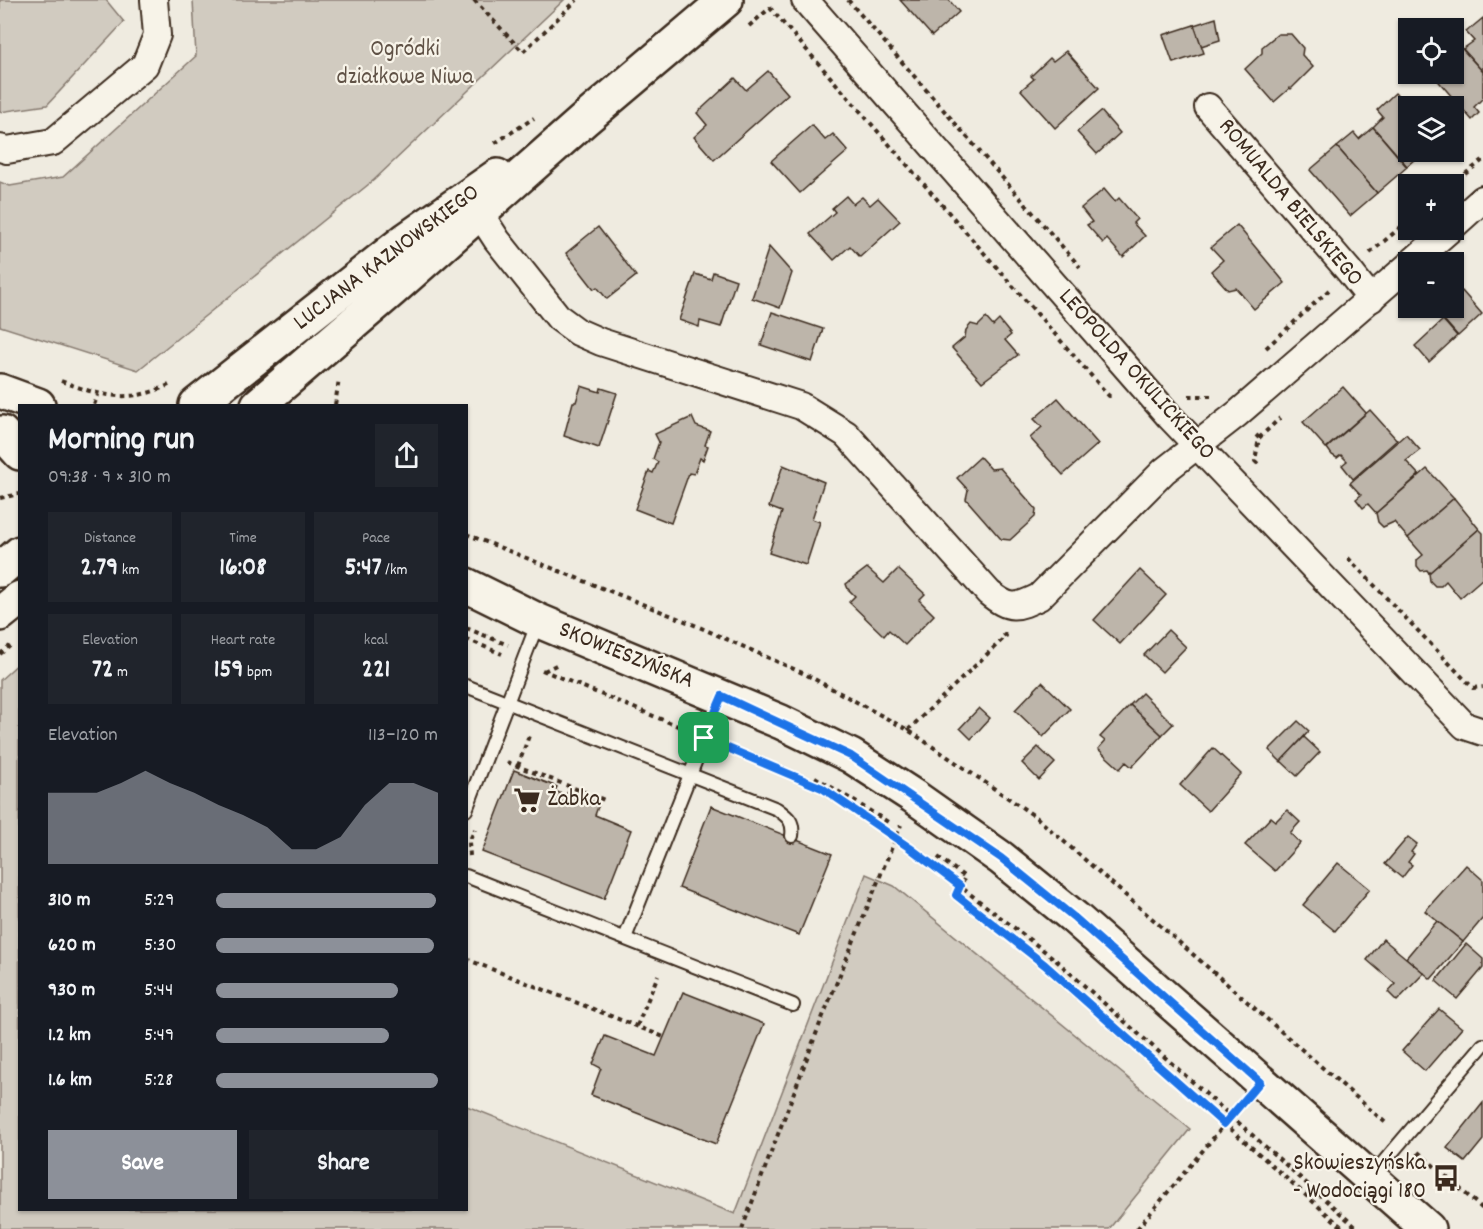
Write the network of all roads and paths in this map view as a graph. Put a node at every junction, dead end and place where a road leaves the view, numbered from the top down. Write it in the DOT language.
graph roads {
  1 [pos="154,0"];
  2 [pos="474,0"];
  3 [pos="577,0"];
  4 [pos="726,0"];
  5 [pos="779,0"];
  6 [pos="805,0"];
  7 [pos="848,0"];
  8 [pos="770,8"];
  9 [pos="743,31"];
  10 [pos="1208,107"];
  11 [pos="0,148"];
  12 [pos="1483,199"];
  13 [pos="474,204"];
  14 [pos="1464,216"];
  15 [pos="1437,240"];
  16 [pos="1424,252"];
  17 [pos="1082,269"];
  18 [pos="1398,275"];
  19 [pos="1371,299"];
  20 [pos="303,369"];
  21 [pos="348,371"];
  22 [pos="0,391"];
  23 [pos="186,393"];
  24 [pos="1124,396"];
  25 [pos="35,404"];
  26 [pos="94,404"];
  27 [pos="259,404"];
  28 [pos="299,404"];
  29 [pos="335,404"];
  30 [pos="1237,414"];
  31 [pos="1198,445"];
  32 [pos="1263,469"];
  33 [pos="18,494"];
  34 [pos="0,498"];
  35 [pos="468,535"];
  36 [pos="1344,553"];
  37 [pos="18,555"];
  38 [pos="0,570"];
  39 [pos="468,586"];
  40 [pos="18,600"];
  41 [pos="468,601"];
  42 [pos="0,614"];
  43 [pos="539,621"];
  44 [pos="468,629"];
  45 [pos="468,640"];
  46 [pos="525,657"];
  47 [pos="568,668"];
  48 [pos="468,687"];
  49 [pos="1483,687"];
  50 [pos="722,696"];
  51 [pos="508,702"];
  52 [pos="1483,732"];
  53 [pos="704,738"];
  54 [pos="502,760"];
  55 [pos="689,774"];
  56 [pos="811,775"];
  57 [pos="913,796"];
  58 [pos="607,801"];
  59 [pos="468,805"];
  60 [pos="477,822"];
  61 [pos="900,829"];
  62 [pos="907,834"];
  63 [pos="792,836"];
  64 [pos="896,838"];
  65 [pos="468,849"];
  66 [pos="468,849"];
  67 [pos="931,852"];
  68 [pos="468,871"];
  69 [pos="468,877"];
  70 [pos="960,886"];
  71 [pos="625,938"];
  72 [pos="468,960"];
  73 [pos="660,970"];
  74 [pos="793,1005"];
  75 [pos="638,1026"];
  76 [pos="664,1037"];
  77 [pos="1483,1045"];
  78 [pos="1260,1082"];
  79 [pos="1231,1117"];
  80 [pos="1224,1124"];
  81 [pos="1404,1140"];
  82 [pos="1370,1178"];
  83 [pos="1483,1209"];
  84 [pos="742,1229"];
  85 [pos="1137,1229"];
  86 [pos="1344,1229"];
  87 [pos="1358,1229"];
  88 [pos="1428,1229"];
  1 -- 11 [label="street"];
  2 -- 3 [label="path"];
  4 -- 13 [label="street, LUCJANA KAZNOWSKIEGO"];
  5 -- 8 [label="path"];
  6 -- 31 [label="street, LEOPOLDA OKULICKIEGO"];
  7 -- 17 [label="path"];
  8 -- 9 [label="path"];
  8 -- 24 [label="path"];
  10 -- 19 [label="street, ROMUALDA BIELSKIEGO"];
  12 -- 14 [label="street"];
  13 -- 20 [label="street, LUCJANA KAZNOWSKIEGO"];
  13 -- 23 [label="street, LUCJANA KAZNOWSKIEGO"];
  13 -- 31 [label="street"];
  15 -- 16 [label="street"];
  18 -- 19 [label="street"];
  19 -- 30 [label="street"];
  20 -- 27 [label="street, LUCJANA KAZNOWSKIEGO"];
  20 -- 28 [label="street"];
  21 -- 29 [label="path"];
  22 -- 25 [label="street"];
  23 -- 26 [label="path"];
  30 -- 31 [label="street"];
  30 -- 32 [label="path"];
  31 -- 52 [label="street, LEOPOLDA OKULICKIEGO"];
  33 -- 34 [label="path"];
  35 -- 81 [label="path"];
  36 -- 49 [label="path"];
  37 -- 38 [label="street"];
  39 -- 43 [label="street, SKOWIESZYŃSKA"];
  40 -- 42 [label="street"];
  41 -- 43 [label="street, SKOWIESZYŃSKA"];
  43 -- 46 [label="lane"];
  43 -- 50 [label="street, SKOWIESZYŃSKA"];
  44 -- 46 [label="path"];
  45 -- 46 [label="path"];
  46 -- 47 [label="path"];
  46 -- 51 [label="lane"];
  46 -- 53 [label="path"];
  48 -- 51 [label="lane"];
  50 -- 53 [label="lane"];
  50 -- 57 [label="street, SKOWIESZYŃSKA"];
  51 -- 55 [label="lane"];
  51 -- 59 [label="lane"];
  53 -- 55 [label="lane"];
  53 -- 64 [label="path"];
  54 -- 58 [label="path"];
  55 -- 63 [label="lane"];
  55 -- 71 [label="lane"];
  56 -- 61 [label="path"];
  57 -- 61 [label="path"];
  57 -- 78 [label="street, SKOWIESZYŃSKA"];
  60 -- 65 [label="path"];
  61 -- 62 [label="path"];
  61 -- 64 [label="path"];
  64 -- 70 [label="path"];
  64 -- 84 [label="path"];
  66 -- 68 [label="path"];
  67 -- 70 [label="path"];
  69 -- 71 [label="lane"];
  70 -- 79 [label="path"];
  70 -- 80 [label="path"];
  71 -- 74 [label="lane"];
  72 -- 75 [label="path"];
  73 -- 75 [label="path"];
  75 -- 76 [label="path"];
  77 -- 81 [label="lane"];
  78 -- 79 [label="path"];
  78 -- 82 [label="street, SKOWIESZYŃSKA"];
  79 -- 80 [label="path"];
  79 -- 87 [label="path"];
  80 -- 85 [label="path"];
  80 -- 86 [label="path"];
  81 -- 82 [label="lane"];
  81 -- 83 [label="path"];
  82 -- 88 [label="street, SKOWIESZYŃSKA"];
}
